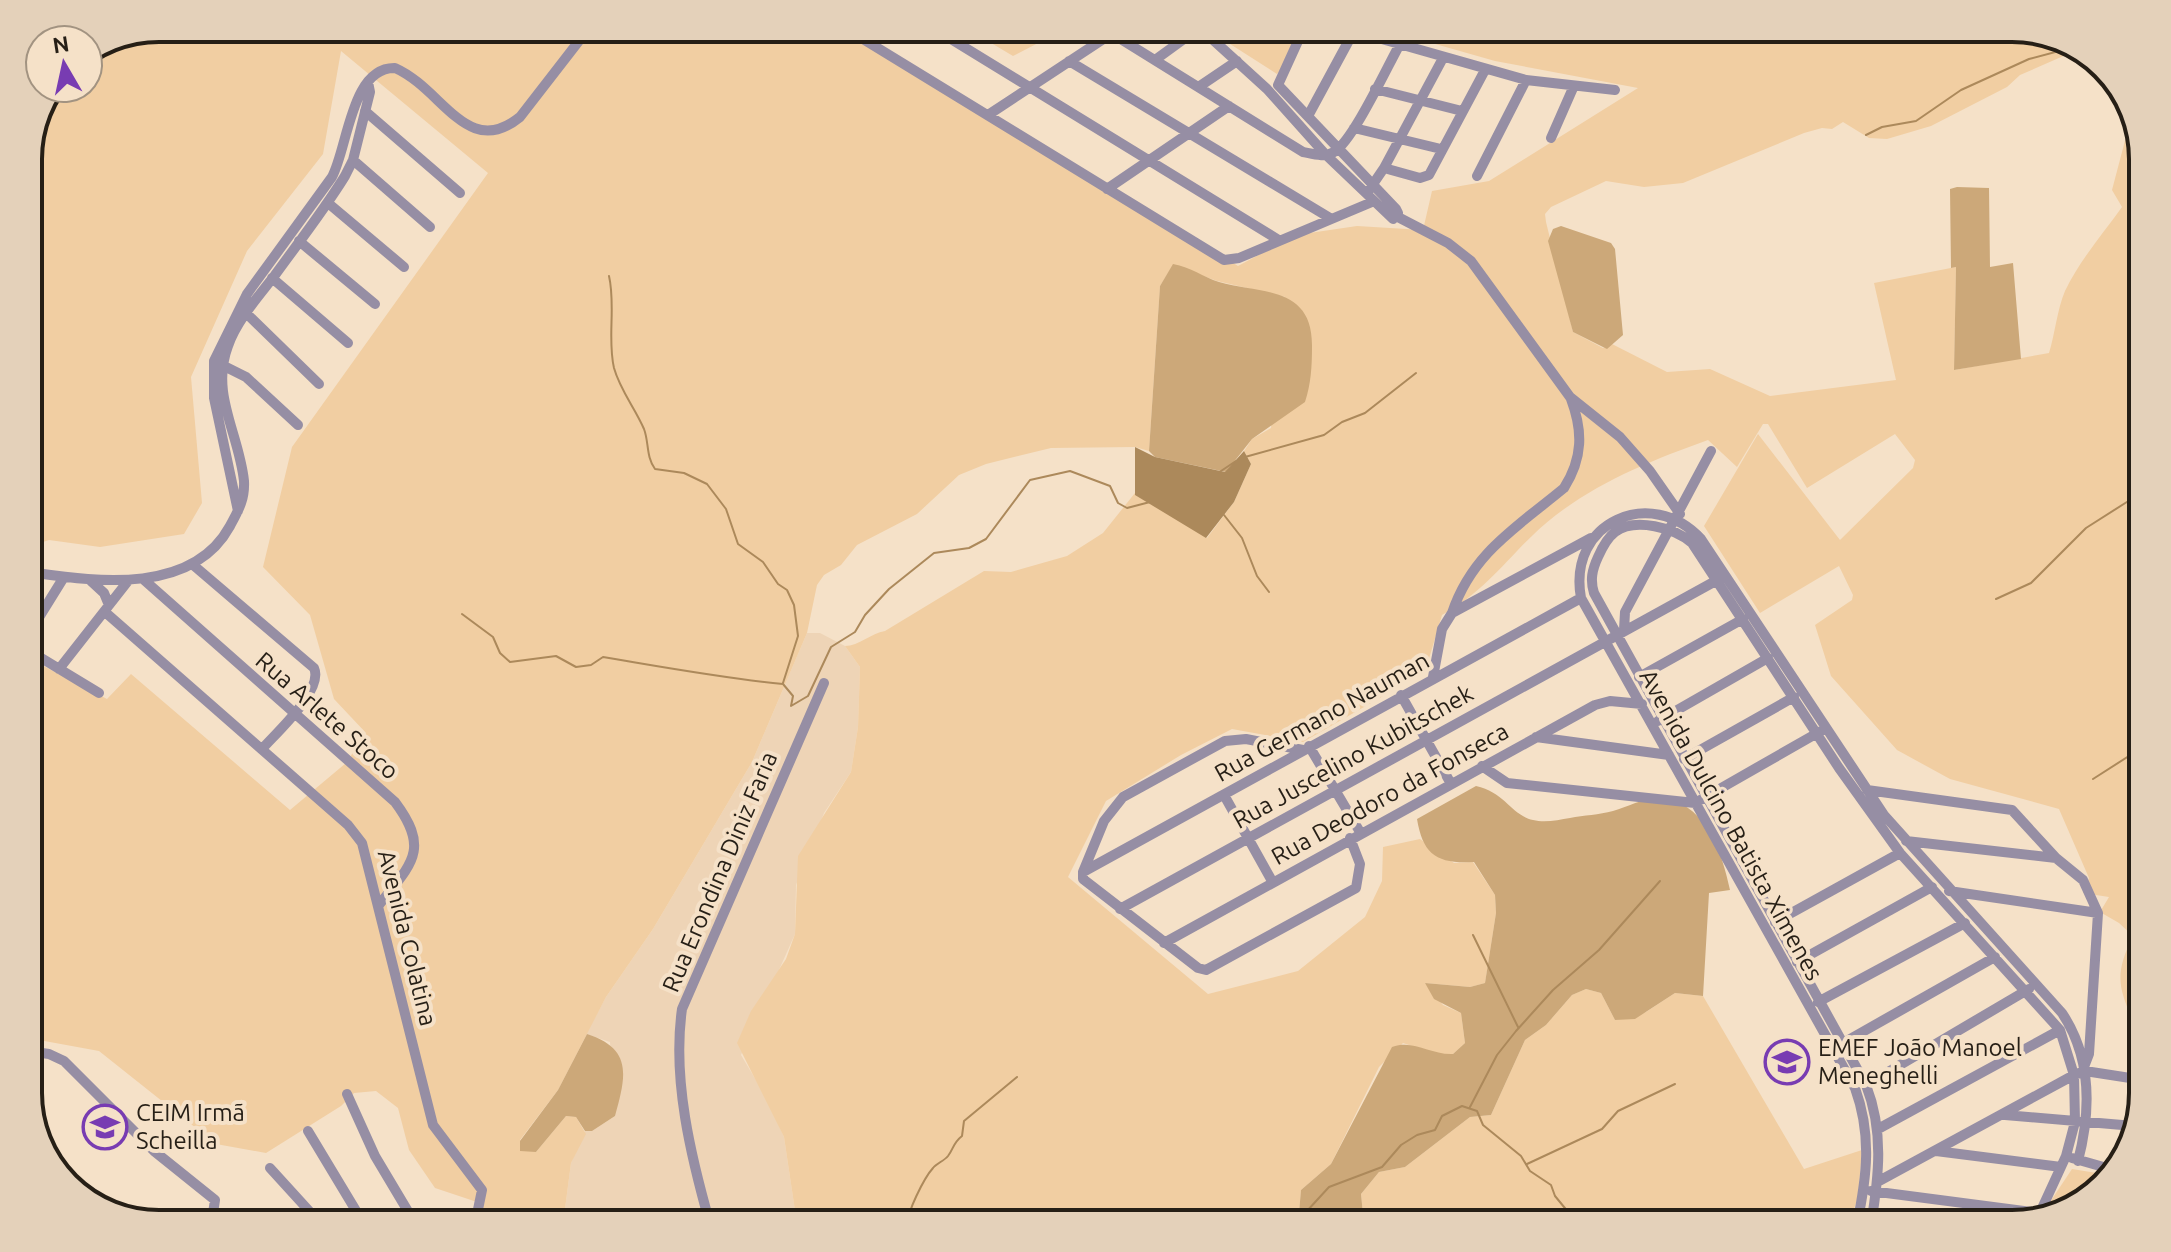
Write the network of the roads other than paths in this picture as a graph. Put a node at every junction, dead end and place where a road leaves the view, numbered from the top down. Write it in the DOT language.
graph roads {
  1 [pos="578,42"];
  2 [pos="870,42"];
  3 [pos="956,42"];
  4 [pos="1099,42"];
  5 [pos="1131,42"];
  6 [pos="1180,42"];
  7 [pos="1215,42"];
  8 [pos="1297,42"];
  9 [pos="1348,42"];
  10 [pos="1393,42"];
  11 [pos="1400,44"];
  12 [pos="1443,58"];
  13 [pos="1155,60"];
  14 [pos="1069,61"];
  15 [pos="1237,61"];
  16 [pos="1485,70"];
  17 [pos="1526,80"];
  18 [pos="368,82"];
  19 [pos="1200,86"];
  20 [pos="1028,87"];
  21 [pos="1573,88"];
  22 [pos="1375,89"];
  23 [pos="1615,90"];
  24 [pos="1418,101"];
  25 [pos="1229,106"];
  26 [pos="365,111"];
  27 [pos="1462,111"];
  28 [pos="988,115"];
  29 [pos="1308,116"];
  30 [pos="1354,128"];
  31 [pos="1188,134"];
  32 [pos="1551,138"];
  33 [pos="1398,140"];
  34 [pos="1441,149"];
  35 [pos="1332,153"];
  36 [pos="353,160"];
  37 [pos="1148,161"];
  38 [pos="1384,168"];
  39 [pos="1477,176"];
  40 [pos="1107,189"];
  41 [pos="460,193"];
  42 [pos="1370,194"];
  43 [pos="328,203"];
  44 [pos="1396,216"];
  45 [pos="1330,218"];
  46 [pos="430,227"];
  47 [pos="1277,239"];
  48 [pos="299,241"];
  49 [pos="404,267"];
  50 [pos="272,278"];
  51 [pos="375,304"];
  52 [pos="247,314"];
  53 [pos="348,343"];
  54 [pos="218,363"];
  55 [pos="319,384"];
  56 [pos="1570,397"];
  57 [pos="298,425"];
  58 [pos="1711,451"];
  59 [pos="1678,518"];
  60 [pos="1670,531"];
  61 [pos="1593,537"];
  62 [pos="192,564"];
  63 [pos="42,574"];
  64 [pos="64,577"];
  65 [pos="1721,578"];
  66 [pos="143,579"];
  67 [pos="91,581"];
  68 [pos="128,581"];
  69 [pos="1581,598"];
  70 [pos="107,609"];
  71 [pos="42,612"];
  72 [pos="1452,613"];
  73 [pos="1743,619"];
  74 [pos="1620,632"];
  75 [pos="1606,640"];
  76 [pos="1768,658"];
  77 [pos="42,659"];
  78 [pos="59,669"];
  79 [pos="1433,677"];
  80 [pos="1639,677"];
  81 [pos="824,683"];
  82 [pos="99,693"];
  83 [pos="1401,695"];
  84 [pos="1794,697"];
  85 [pos="1642,704"];
  86 [pos="293,713"];
  87 [pos="1657,721"];
  88 [pos="1822,730"];
  89 [pos="1535,737"];
  90 [pos="1426,739"];
  91 [pos="1306,748"];
  92 [pos="262,749"];
  93 [pos="1669,755"];
  94 [pos="1684,759"];
  95 [pos="1482,766"];
  96 [pos="1450,782"];
  97 [pos="1336,789"];
  98 [pos="1867,790"];
  99 [pos="1224,795"];
  100 [pos="1700,800"];
  101 [pos="1880,817"];
  102 [pos="1355,835"];
  103 [pos="1247,838"];
  104 [pos="1906,841"];
  105 [pos="1900,853"];
  106 [pos="2056,858"];
  107 [pos="1083,872"];
  108 [pos="1272,881"];
  109 [pos="1941,891"];
  110 [pos="379,905"];
  111 [pos="1120,909"];
  112 [pos="2098,913"];
  113 [pos="1775,922"];
  114 [pos="1965,923"];
  115 [pos="1164,943"];
  116 [pos="1995,957"];
  117 [pos="1797,962"];
  118 [pos="2034,981"];
  119 [pos="2028,991"];
  120 [pos="1818,1002"];
  121 [pos="2060,1030"];
  122 [pos="1843,1043"];
  123 [pos="42,1053"];
  124 [pos="2081,1071"];
  125 [pos="2129,1078"];
  126 [pos="1866,1085"];
  127 [pos="347,1094"];
  128 [pos="2003,1115"];
  129 [pos="2089,1121"];
  130 [pos="2075,1122"];
  131 [pos="2124,1125"];
  132 [pos="1878,1129"];
  133 [pos="308,1131"];
  134 [pos="1936,1151"];
  135 [pos="2066,1156"];
  136 [pos="2078,1161"];
  137 [pos="2061,1167"];
  138 [pos="2102,1167"];
  139 [pos="270,1168"];
  140 [pos="1878,1186"];
  141 [pos="1864,1190"];
  142 [pos="2043,1206"];
  143 [pos="213,1210"];
  144 [pos="308,1210"];
  145 [pos="356,1210"];
  146 [pos="407,1210"];
  147 [pos="478,1210"];
  148 [pos="707,1210"];
  149 [pos="1860,1210"];
  150 [pos="1874,1210"];
  151 [pos="2011,1210"];
  1 -- 18 [label="street"];
  2 -- 28 [label="street"];
  3 -- 20 [label="street"];
  4 -- 14 [label="street"];
  5 -- 13 [label="street"];
  6 -- 13 [label="street"];
  7 -- 15 [label="street"];
  8 -- 29 [label="street"];
  9 -- 29 [label="street"];
  10 -- 11 [label="street"];
  11 -- 12 [label="street"];
  11 -- 22 [label="street"];
  12 -- 16 [label="street"];
  12 -- 24 [label="street"];
  13 -- 19 [label="street"];
  14 -- 20 [label="street"];
  14 -- 31 [label="street"];
  15 -- 19 [label="street"];
  15 -- 35 [label="street"];
  16 -- 17 [label="street"];
  16 -- 27 [label="street"];
  17 -- 21 [label="street"];
  17 -- 39 [label="street"];
  18 -- 26 [label="street"];
  18 -- 54 [label="street"];
  19 -- 25 [label="street"];
  20 -- 28 [label="street"];
  20 -- 37 [label="street"];
  21 -- 23 [label="street"];
  21 -- 32 [label="street"];
  22 -- 24 [label="street"];
  22 -- 30 [label="street"];
  24 -- 27 [label="street"];
  24 -- 33 [label="street"];
  25 -- 31 [label="street"];
  25 -- 35 [label="street"];
  26 -- 36 [label="street"];
  26 -- 41 [label="street"];
  27 -- 34 [label="street"];
  28 -- 40 [label="street"];
  29 -- 35 [label="street"];
  30 -- 33 [label="street"];
  30 -- 35 [label="street"];
  31 -- 37 [label="street"];
  31 -- 45 [label="street"];
  33 -- 34 [label="street"];
  33 -- 38 [label="street"];
  34 -- 38 [label="street"];
  35 -- 42 [label="street"];
  36 -- 43 [label="street"];
  36 -- 46 [label="street"];
  37 -- 40 [label="street"];
  37 -- 47 [label="street"];
  38 -- 42 [label="street"];
  40 -- 47 [label="street"];
  42 -- 44 [label="street"];
  42 -- 44 [label="street"];
  42 -- 45 [label="street"];
  43 -- 48 [label="street"];
  43 -- 49 [label="street"];
  44 -- 56 [label="street"];
  45 -- 47 [label="street"];
  48 -- 50 [label="street"];
  48 -- 51 [label="street"];
  50 -- 52 [label="street"];
  50 -- 53 [label="street"];
  52 -- 54 [label="street"];
  52 -- 55 [label="street"];
  54 -- 57 [label="street"];
  54 -- 62 [label="street"];
  56 -- 59 [label="street"];
  56 -- 72 [label="street"];
  58 -- 59 [label="street"];
  59 -- 60 [label="street"];
  59 -- 61 [label="street"];
  59 -- 65 [label="street"];
  60 -- 65 [label="street"];
  60 -- 74 [label="street"];
  60 -- 74 [label="street, Avenida Dulcino Batista Ximenes"];
  61 -- 69 [label="street"];
  61 -- 72 [label="street"];
  62 -- 66 [label="street"];
  62 -- 86 [label="street"];
  63 -- 64 [label="street"];
  64 -- 67 [label="street"];
  64 -- 71 [label="street"];
  65 -- 73 [label="street"];
  65 -- 74 [label="street, Rua Juscelino Kubitschek"];
  65 -- 88 [label="street"];
  66 -- 68 [label="street"];
  66 -- 86 [label="street, Rua Arlete Stoco"];
  67 -- 68 [label="street"];
  67 -- 70 [label="street, Avenida Colatina"];
  68 -- 70 [label="street"];
  69 -- 75 [label="street, Avenida Dulcino Batista Ximenes"];
  69 -- 79 [label="street, Rua Germano Nauman"];
  70 -- 78 [label="street"];
  70 -- 92 [label="street, Avenida Colatina"];
  72 -- 79 [label="street"];
  73 -- 76 [label="street"];
  73 -- 80 [label="street"];
  74 -- 75 [label="street, Rua Juscelino Kubitschek"];
  74 -- 80 [label="street, Avenida Dulcino Batista Ximenes"];
  75 -- 85 [label="street, Avenida Dulcino Batista Ximenes"];
  75 -- 90 [label="street, Rua Juscelino Kubitschek"];
  76 -- 84 [label="street"];
  76 -- 87 [label="street"];
  77 -- 78 [label="street"];
  78 -- 82 [label="street"];
  79 -- 83 [label="street, Rua Germano Nauman"];
  80 -- 87 [label="street, Avenida Dulcino Batista Ximenes"];
  81 -- 148 [label="street, Rua Erondina Diniz Faria"];
  83 -- 90 [label="street"];
  83 -- 91 [label="street, Rua Germano Nauman"];
  84 -- 88 [label="street"];
  84 -- 94 [label="street"];
  85 -- 87 [label="street, Avenida Dulcino Batista Ximenes"];
  85 -- 89 [label="street, Rua Deodoro da Fonseca"];
  86 -- 92 [label="street"];
  86 -- 110 [label="street, Rua Arlete Stoco"];
  87 -- 93 [label="street, Avenida Dulcino Batista Ximenes"];
  87 -- 94 [label="street, Avenida Dulcino Batista Ximenes"];
  88 -- 98 [label="street"];
  88 -- 100 [label="street"];
  88 -- 101 [label="street"];
  89 -- 93 [label="street"];
  89 -- 95 [label="street, Rua Deodoro da Fonseca"];
  90 -- 96 [label="street"];
  90 -- 97 [label="street, Rua Juscelino Kubitschek"];
  91 -- 97 [label="street"];
  91 -- 99 [label="street, Rua Germano Nauman"];
  91 -- 107 [label="street"];
  92 -- 110 [label="street, Avenida Colatina"];
  93 -- 100 [label="street, Avenida Dulcino Batista Ximenes"];
  94 -- 100 [label="street, Avenida Dulcino Batista Ximenes"];
  95 -- 96 [label="street, Rua Deodoro da Fonseca"];
  95 -- 100 [label="street"];
  96 -- 102 [label="street, Rua Deodoro da Fonseca"];
  97 -- 102 [label="street"];
  97 -- 103 [label="street, Rua Juscelino Kubitschek"];
  98 -- 101 [label="street"];
  98 -- 106 [label="street"];
  99 -- 103 [label="street"];
  99 -- 107 [label="street, Rua Germano Nauman"];
  100 -- 113 [label="street, Avenida Dulcino Batista Ximenes"];
  100 -- 141 [label="street, Avenida Dulcino Batista Ximenes"];
  101 -- 104 [label="street"];
  101 -- 105 [label="street"];
  102 -- 108 [label="street, Rua Deodoro da Fonseca"];
  102 -- 115 [label="street"];
  103 -- 108 [label="street"];
  103 -- 111 [label="street, Rua Juscelino Kubitschek"];
  104 -- 106 [label="street"];
  104 -- 109 [label="street"];
  105 -- 109 [label="street"];
  105 -- 113 [label="street"];
  106 -- 112 [label="street"];
  107 -- 111 [label="street"];
  108 -- 115 [label="street, Rua Deodoro da Fonseca"];
  109 -- 112 [label="street"];
  109 -- 114 [label="street"];
  109 -- 117 [label="street"];
  109 -- 118 [label="street"];
  110 -- 147 [label="street, Avenida Colatina"];
  111 -- 115 [label="street"];
  112 -- 124 [label="street"];
  113 -- 117 [label="street, Avenida Dulcino Batista Ximenes"];
  114 -- 116 [label="street"];
  114 -- 120 [label="street"];
  116 -- 119 [label="street"];
  116 -- 122 [label="street"];
  117 -- 120 [label="street, Avenida Dulcino Batista Ximenes"];
  118 -- 119 [label="street"];
  118 -- 124 [label="street"];
  119 -- 121 [label="street"];
  119 -- 126 [label="street"];
  120 -- 122 [label="street, Avenida Dulcino Batista Ximenes"];
  121 -- 124 [label="street"];
  121 -- 132 [label="street"];
  122 -- 126 [label="street, Avenida Dulcino Batista Ximenes"];
  123 -- 143 [label="street"];
  124 -- 125 [label="street"];
  124 -- 128 [label="street"];
  124 -- 129 [label="street"];
  124 -- 130 [label="street"];
  126 -- 132 [label="street, Avenida Dulcino Batista Ximenes"];
  127 -- 146 [label="street"];
  128 -- 130 [label="street"];
  128 -- 134 [label="street"];
  129 -- 130 [label="street"];
  129 -- 131 [label="street"];
  129 -- 136 [label="street"];
  130 -- 135 [label="street"];
  132 -- 140 [label="street, Avenida Dulcino Batista Ximenes"];
  133 -- 145 [label="street"];
  134 -- 137 [label="street"];
  134 -- 140 [label="street"];
  135 -- 136 [label="street"];
  135 -- 137 [label="street"];
  136 -- 138 [label="street"];
  137 -- 142 [label="street"];
  139 -- 144 [label="street"];
  140 -- 141 [label="street"];
  140 -- 150 [label="street, Avenida Dulcino Batista Ximenes"];
  140 -- 151 [label="street"];
  141 -- 149 [label="street, Avenida Dulcino Batista Ximenes"];
}
